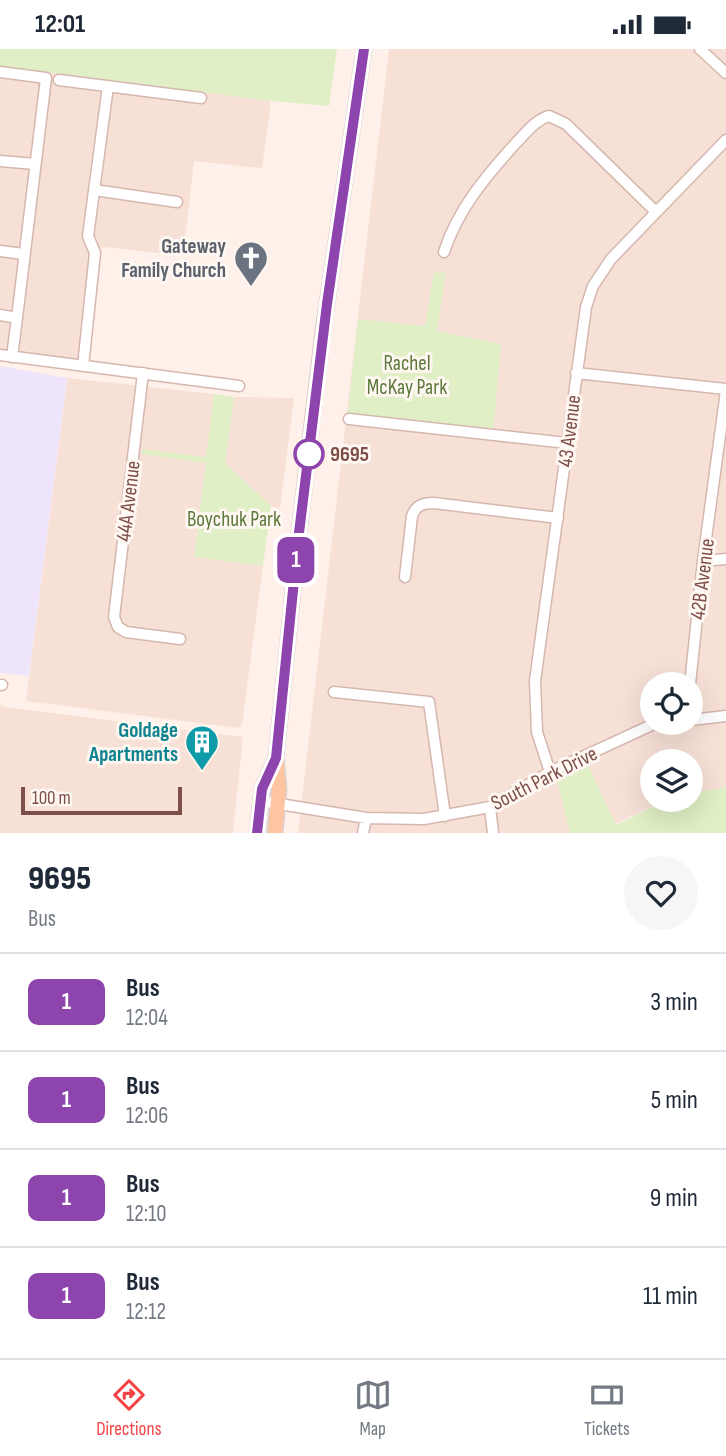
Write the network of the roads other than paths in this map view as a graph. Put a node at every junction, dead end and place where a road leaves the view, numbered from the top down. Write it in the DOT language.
graph roads {
  1 [pos="364,49"];
  2 [pos="700,49"];
  3 [pos="0,72"];
  4 [pos="726,73"];
  5 [pos="59,80"];
  6 [pos="107,86"];
  7 [pos="201,98"];
  8 [pos="726,140"];
  9 [pos="0,161"];
  10 [pos="35,164"];
  11 [pos="94,190"];
  12 [pos="177,202"];
  13 [pos="656,212"];
  14 [pos="0,251"];
  15 [pos="444,252"];
  16 [pos="24,254"];
  17 [pos="0,316"];
  18 [pos="17,318"];
  19 [pos="0,355"];
  20 [pos="12,356"];
  21 [pos="83,366"];
  22 [pos="143,373"];
  23 [pos="576,373"];
  24 [pos="239,386"];
  25 [pos="726,390"];
  26 [pos="349,419"];
  27 [pos="567,443"];
  28 [pos="558,518"];
  29 [pos="726,559"];
  30 [pos="703,561"];
  31 [pos="405,577"];
  32 [pos="180,639"];
  33 [pos="691,672"];
  34 [pos="334,692"];
  35 [pos="726,716"];
  36 [pos="703,719"];
  37 [pos="640,730"];
  38 [pos="276,758"];
  39 [pos="550,772"];
  40 [pos="261,801"];
  41 [pos="278,804"];
  42 [pos="490,807"];
  43 [pos="445,815"];
  44 [pos="366,818"];
  45 [pos="257,833"];
  46 [pos="275,833"];
  47 [pos="363,833"];
  48 [pos="493,833"];
  1 -- 38 [label="main road"];
  2 -- 4 [label="street"];
  3 -- 10 [label="street"];
  5 -- 6 [label="street"];
  6 -- 7 [label="street"];
  6 -- 11 [label="street"];
  8 -- 13 [label="street, 43 Avenue"];
  9 -- 10 [label="street"];
  10 -- 16 [label="street"];
  11 -- 12 [label="street"];
  11 -- 21 [label="street"];
  13 -- 15 [label="street"];
  13 -- 23 [label="street, 43 Avenue"];
  14 -- 16 [label="street"];
  16 -- 18 [label="street"];
  17 -- 18 [label="street"];
  18 -- 20 [label="street"];
  19 -- 20 [label="street"];
  20 -- 21 [label="street"];
  21 -- 22 [label="street"];
  22 -- 24 [label="street"];
  22 -- 32 [label="street, 44A Avenue"];
  23 -- 25 [label="street"];
  23 -- 27 [label="street, 43 Avenue"];
  25 -- 30 [label="street, 42B Avenue"];
  26 -- 27 [label="street"];
  27 -- 28 [label="street, 43 Avenue"];
  28 -- 31 [label="street"];
  28 -- 39 [label="street, 43 Avenue"];
  29 -- 30 [label="street"];
  30 -- 33 [label="street, 42B Avenue"];
  34 -- 43 [label="street"];
  35 -- 36 [label="street"];
  37 -- 39 [label="street, South Park Drive"];
  38 -- 40 [label="main road"];
  38 -- 41 [label="main road"];
  39 -- 42 [label="street, South Park Drive"];
  40 -- 41 [label="street, South Park Drive"];
  40 -- 45 [label="main road"];
  41 -- 44 [label="street, South Park Drive"];
  41 -- 46 [label="main road"];
  42 -- 43 [label="street, South Park Drive"];
  42 -- 48 [label="street"];
  43 -- 44 [label="street, South Park Drive"];
  44 -- 47 [label="street"];
}
